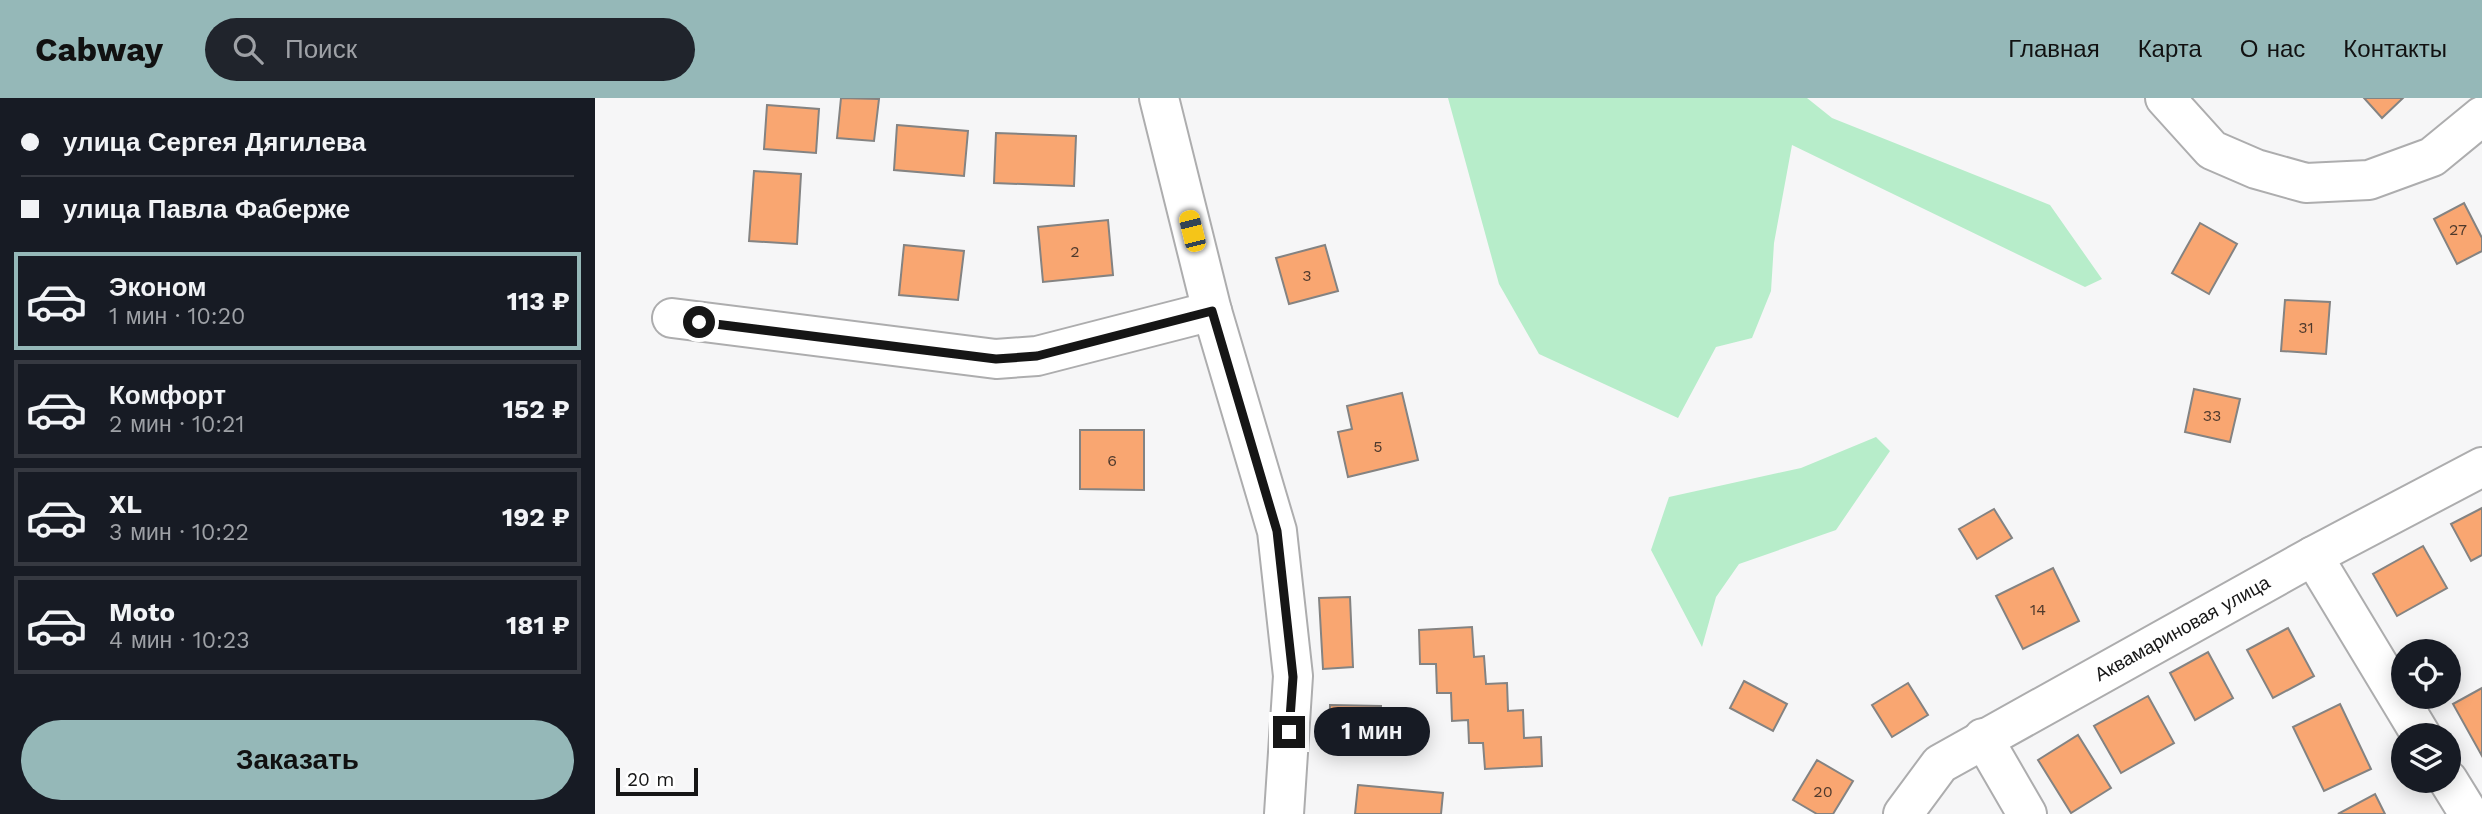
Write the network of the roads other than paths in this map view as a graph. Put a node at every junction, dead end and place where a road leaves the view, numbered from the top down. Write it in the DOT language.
graph roads {
  1 [pos="1159,98"];
  2 [pos="2165,98"];
  3 [pos="2482,116"];
  4 [pos="1212,311"];
  5 [pos="672,318"];
  6 [pos="2482,467"];
  7 [pos="2313,556"];
  8 [pos="2414,723"];
  9 [pos="1983,738"];
  10 [pos="2456,793"];
  11 [pos="1284,814"];
  12 [pos="1903,814"];
  13 [pos="2027,814"];
  14 [pos="2469,814"];
  1 -- 4 [label="street"];
  2 -- 3 [label="street"];
  4 -- 5 [label="street"];
  4 -- 11 [label="street"];
  6 -- 7 [label="street, Аквамариновая улица"];
  7 -- 8 [label="street"];
  7 -- 9 [label="street, Аквамариновая улица"];
  9 -- 12 [label="street, Аквамариновая улица"];
  9 -- 13 [label="street"];
  10 -- 14 [label="street"];
}
